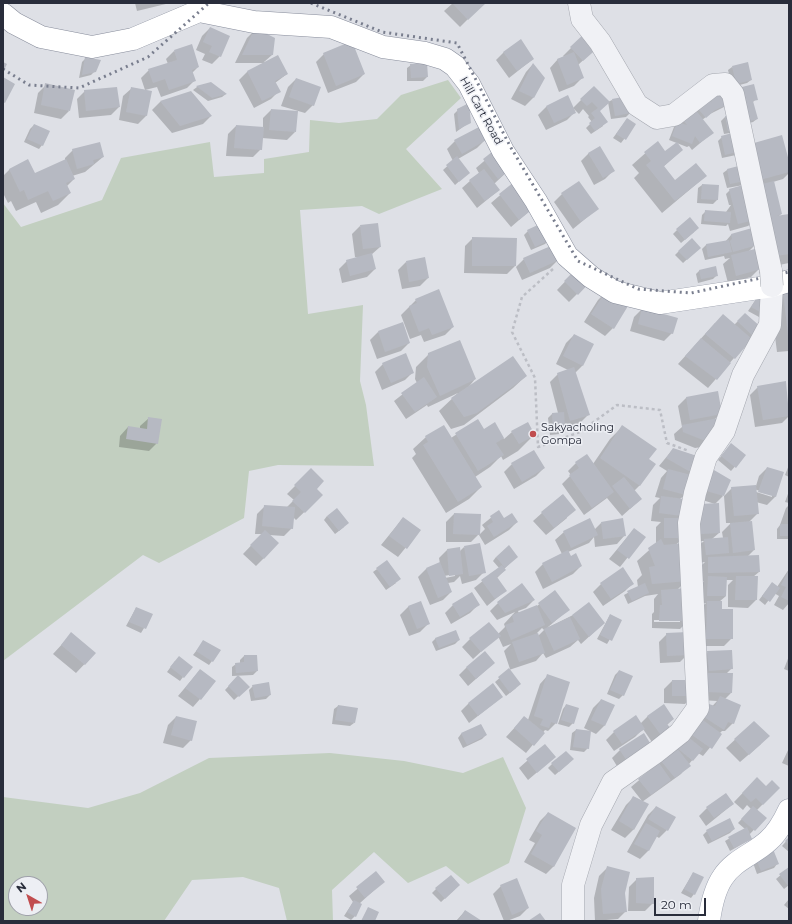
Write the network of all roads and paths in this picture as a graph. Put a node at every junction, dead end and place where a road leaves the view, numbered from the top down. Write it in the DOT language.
graph roads {
  1 [pos="579,3"];
  2 [pos="3,14"];
  3 [pos="567,256"];
  4 [pos="778,280"];
  5 [pos="706,457"];
  6 [pos="789,810"];
  7 [pos="573,921"];
  8 [pos="709,921"];
  1 -- 4 [label="street"];
  2 -- 3 [label="main road, Hill Cart Road"];
  3 -- 4 [label="main road, Hill Cart Road"];
  3 -- 5 [label="path"];
  4 -- 5 [label="street"];
  5 -- 7 [label="street"];
  6 -- 8 [label="main road"];
}
